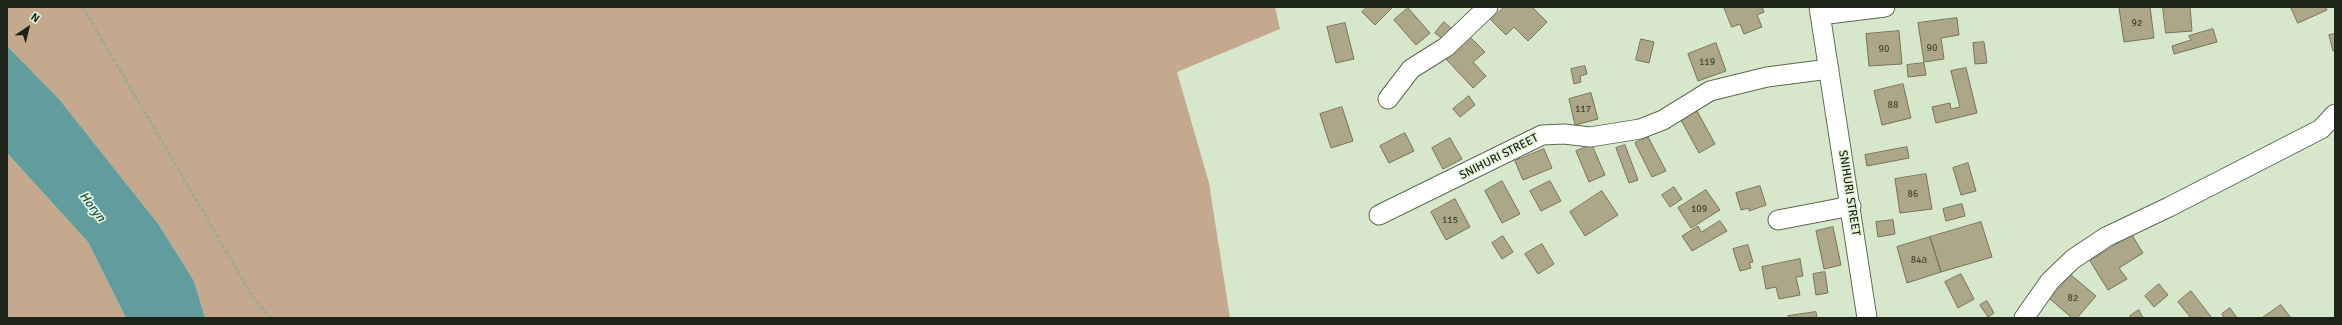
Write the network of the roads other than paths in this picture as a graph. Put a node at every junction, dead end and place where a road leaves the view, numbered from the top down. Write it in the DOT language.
graph roads {
  1 [pos="1488,7"];
  2 [pos="1885,7"];
  3 [pos="1820,11"];
  4 [pos="1829,69"];
  5 [pos="1388,99"];
  6 [pos="2335,114"];
  7 [pos="1851,206"];
  8 [pos="1379,215"];
  9 [pos="1778,220"];
  10 [pos="1868,318"];
  11 [pos="2024,318"];
  1 -- 5 [label="street"];
  2 -- 3 [label="street, SNIHURI STREET"];
  3 -- 4 [label="street, SNIHURI STREET"];
  4 -- 7 [label="street, SNIHURI STREET"];
  4 -- 8 [label="street, SNIHURI STREET"];
  6 -- 11 [label="street"];
  7 -- 9 [label="street"];
  7 -- 10 [label="street, SNIHURI STREET"];
}
